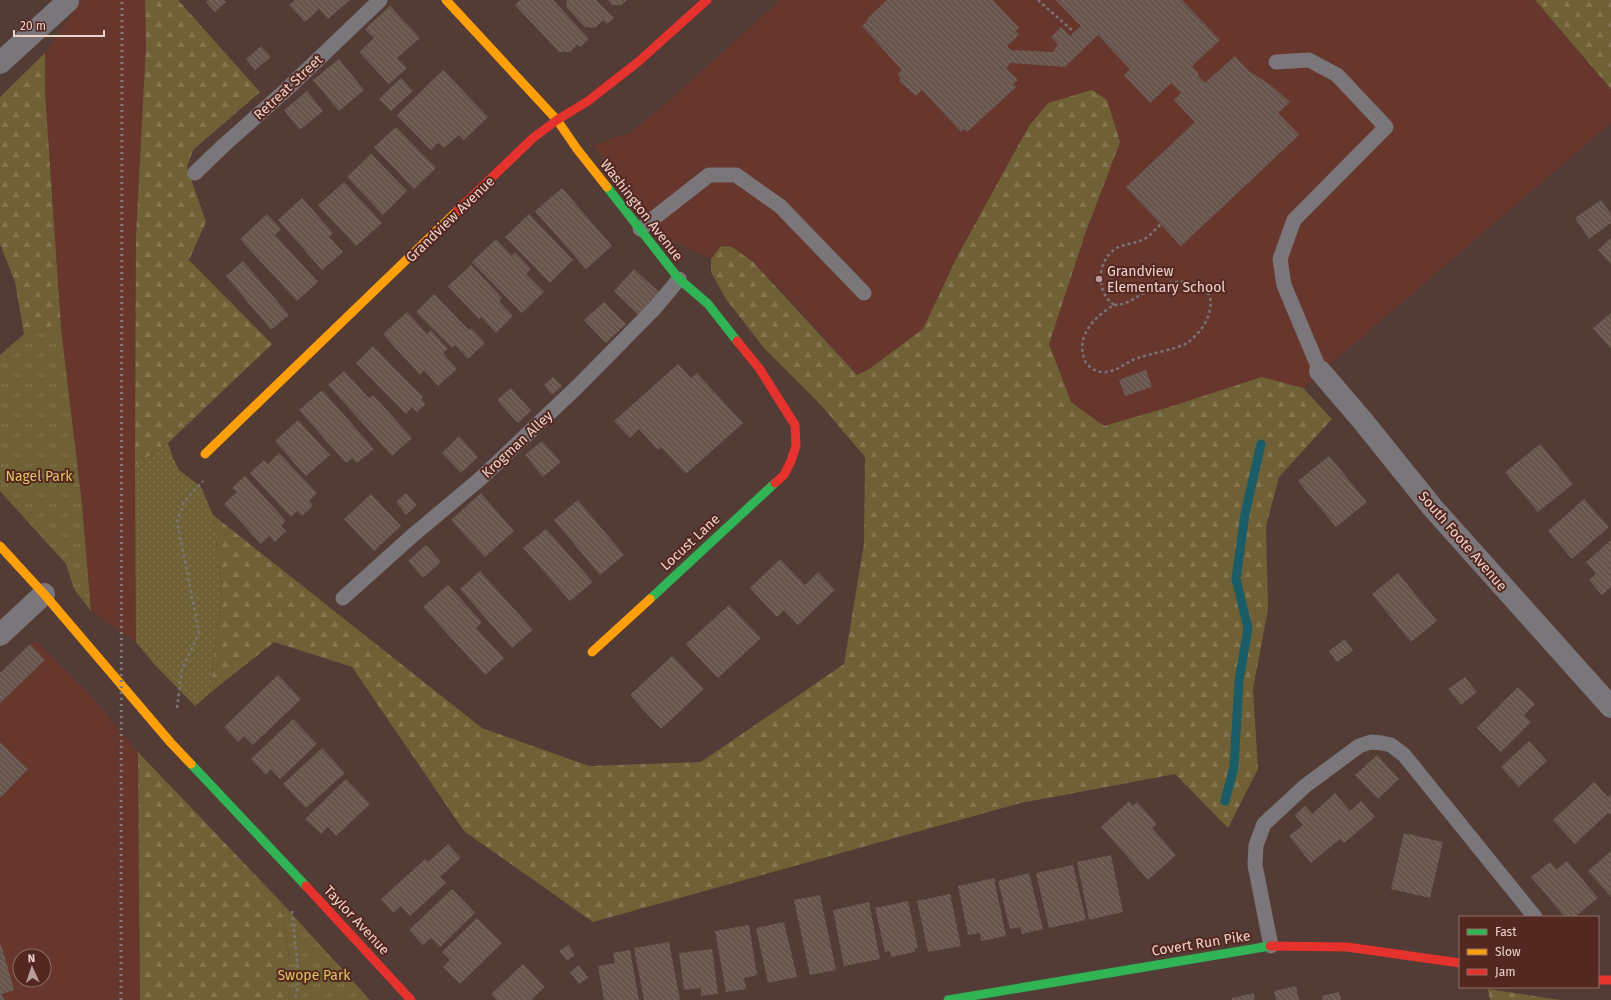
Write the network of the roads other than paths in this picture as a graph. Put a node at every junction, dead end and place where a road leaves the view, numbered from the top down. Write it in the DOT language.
graph roads {
  1 [pos="380,0"];
  2 [pos="446,0"];
  3 [pos="706,0"];
  4 [pos="68,1"];
  5 [pos="1276,62"];
  6 [pos="0,63"];
  7 [pos="557,120"];
  8 [pos="195,173"];
  9 [pos="640,229"];
  10 [pos="679,279"];
  11 [pos="864,292"];
  12 [pos="1320,371"];
  13 [pos="796,446"];
  14 [pos="205,454"];
  15 [pos="0,546"];
  16 [pos="44,594"];
  17 [pos="343,598"];
  18 [pos="0,635"];
  19 [pos="592,652"];
  20 [pos="1611,707"];
  21 [pos="1534,916"];
  22 [pos="1271,946"];
  23 [pos="1459,963"];
  24 [pos="1599,980"];
  25 [pos="1611,980"];
  26 [pos="411,1000"];
  27 [pos="948,1000"];
  1 -- 8 [label="lane, Retreat Street"];
  2 -- 7 [label="street, Washington Avenue"];
  3 -- 7 [label="street, Grandview Avenue"];
  4 -- 6 [label="street"];
  5 -- 12 [label="lane"];
  7 -- 9 [label="street, Washington Avenue"];
  7 -- 14 [label="street, Grandview Avenue"];
  9 -- 10 [label="street, Washington Avenue"];
  9 -- 11 [label="lane"];
  10 -- 13 [label="street, Washington Avenue"];
  10 -- 17 [label="lane, Krogman Alley"];
  12 -- 20 [label="street, South Foote Avenue"];
  13 -- 19 [label="street, Locust Lane"];
  15 -- 16 [label="street, Taylor Avenue"];
  16 -- 18 [label="street"];
  16 -- 26 [label="street, Taylor Avenue"];
  21 -- 22 [label="lane"];
  22 -- 23 [label="street, Covert Run Pike"];
  22 -- 27 [label="street, Covert Run Pike"];
  24 -- 25 [label="street"];
}
